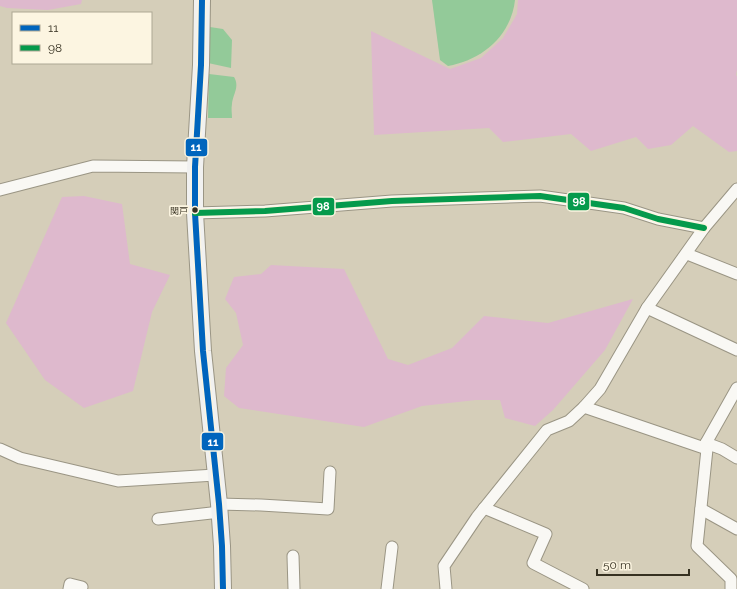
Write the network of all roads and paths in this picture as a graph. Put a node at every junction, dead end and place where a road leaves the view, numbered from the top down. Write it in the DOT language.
graph roads {
  1 [pos="202,0"];
  2 [pos="195,167"];
  3 [pos="737,189"];
  4 [pos="0,190"];
  5 [pos="195,213"];
  6 [pos="704,228"];
  7 [pos="687,254"];
  8 [pos="737,274"];
  9 [pos="647,308"];
  10 [pos="737,350"];
  11 [pos="737,388"];
  12 [pos="584,408"];
  13 [pos="707,446"];
  14 [pos="0,449"];
  15 [pos="737,458"];
  16 [pos="330,472"];
  17 [pos="215,475"];
  18 [pos="219,508"];
  19 [pos="484,508"];
  20 [pos="701,509"];
  21 [pos="158,519"];
  22 [pos="737,530"];
  23 [pos="392,547"];
  24 [pos="293,556"];
  25 [pos="82,587"];
  26 [pos="69,589"];
  27 [pos="223,589"];
  28 [pos="294,589"];
  29 [pos="387,589"];
  30 [pos="446,589"];
  31 [pos="583,589"];
  32 [pos="731,589"];
  1 -- 2 [label="main road"];
  2 -- 4 [label="street"];
  2 -- 5 [label="main road"];
  3 -- 6 [label="street"];
  5 -- 6 [label="street"];
  5 -- 17 [label="main road"];
  6 -- 7 [label="street"];
  7 -- 8 [label="street"];
  7 -- 9 [label="street"];
  9 -- 10 [label="street"];
  9 -- 12 [label="street"];
  11 -- 13 [label="street"];
  12 -- 13 [label="street"];
  12 -- 19 [label="street"];
  13 -- 15 [label="street"];
  13 -- 20 [label="street"];
  14 -- 17 [label="street"];
  16 -- 18 [label="street"];
  17 -- 18 [label="main road"];
  18 -- 21 [label="street"];
  18 -- 27 [label="main road"];
  19 -- 30 [label="street"];
  19 -- 31 [label="street"];
  20 -- 22 [label="street"];
  20 -- 32 [label="street"];
  23 -- 29 [label="street"];
  24 -- 28 [label="street"];
  25 -- 26 [label="street"];
}
